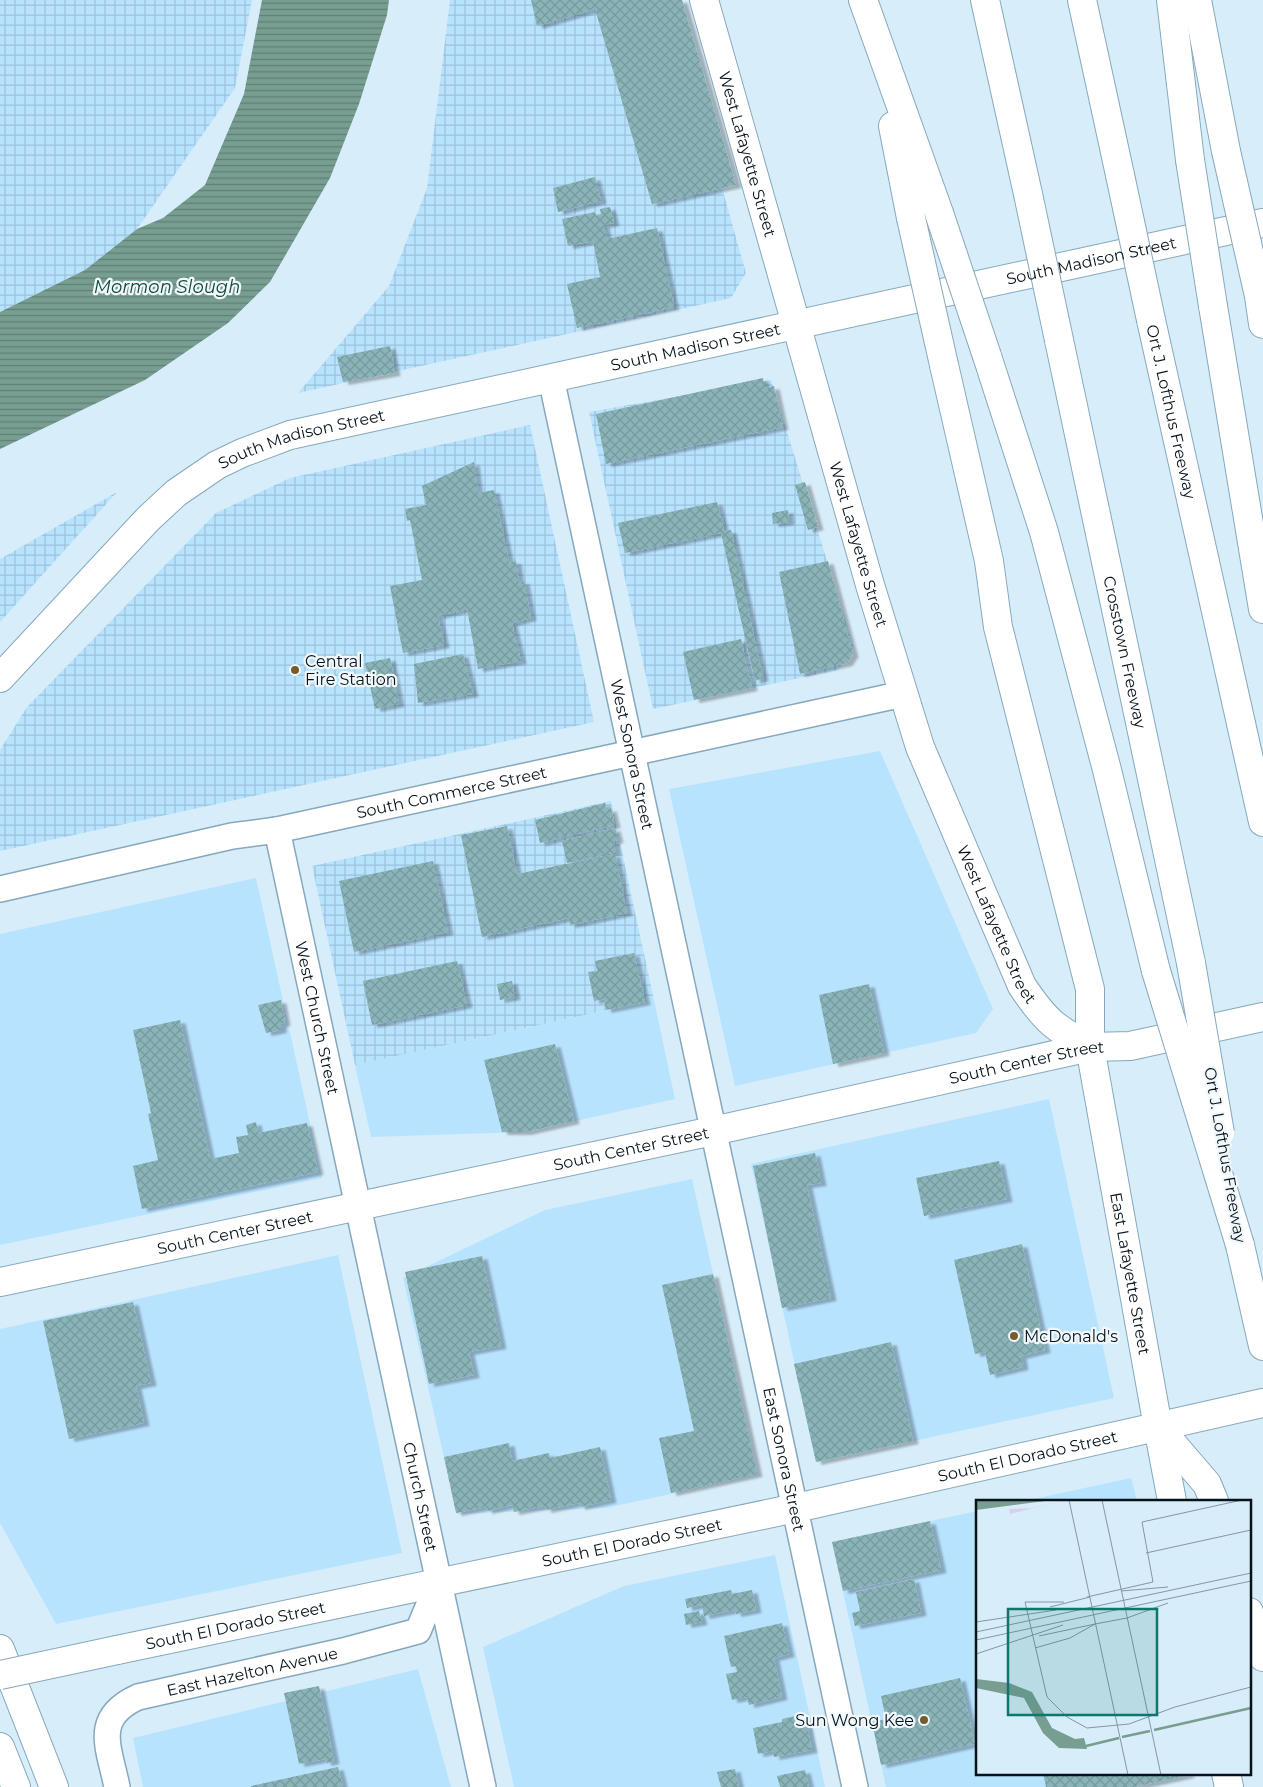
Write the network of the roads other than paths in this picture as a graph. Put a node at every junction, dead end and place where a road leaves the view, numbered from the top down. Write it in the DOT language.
graph roads {
  1 [pos="704,0"];
  2 [pos="863,0"];
  3 [pos="985,0"];
  4 [pos="1082,0"];
  5 [pos="1171,0"];
  6 [pos="1197,0"];
  7 [pos="876,38"];
  8 [pos="1263,223"];
  9 [pos="796,324"];
  10 [pos="1263,324"];
  11 [pos="551,378"];
  12 [pos="1263,609"];
  13 [pos="0,678"];
  14 [pos="903,694"];
  15 [pos="631,754"];
  16 [pos="1263,822"];
  17 [pos="277,830"];
  18 [pos="0,888"];
  19 [pos="1191,963"];
  20 [pos="1263,1017"];
  21 [pos="1090,1047"];
  22 [pos="713,1131"];
  23 [pos="358,1207"];
  24 [pos="1240,1245"];
  25 [pos="0,1282"];
  26 [pos="1263,1346"];
  27 [pos="1263,1403"];
  28 [pos="1158,1427"];
  29 [pos="1172,1500"];
  30 [pos="1214,1500"];
  31 [pos="796,1508"];
  32 [pos="439,1582"];
  33 [pos="1250,1613"];
  34 [pos="0,1649"];
  35 [pos="1263,1657"];
  36 [pos="0,1675"];
  37 [pos="0,1746"];
  38 [pos="1226,1774"];
  39 [pos="16,1787"];
  40 [pos="54,1787"];
  41 [pos="117,1787"];
  42 [pos="483,1787"];
  43 [pos="855,1787"];
  44 [pos="1229,1787"];
  1 -- 9 [label="main road, West Lafayette Street"];
  2 -- 7 [label="main road"];
  3 -- 19 [label="main road, Crosstown Freeway, bridge"];
  4 -- 16 [label="main road, Ort J. Lofthus Freeway, bridge"];
  5 -- 12 [label="main road, bridge"];
  6 -- 10 [label="main road, bridge"];
  7 -- 21 [label="main road, East Lafayette Street, bridge"];
  7 -- 24 [label="main road, bridge"];
  8 -- 9 [label="main road, South Madison Street"];
  9 -- 11 [label="main road, South Madison Street"];
  9 -- 14 [label="main road, West Lafayette Street"];
  11 -- 13 [label="main road, South Madison Street"];
  11 -- 15 [label="street, West Sonora Street"];
  14 -- 15 [label="street, South Commerce Street"];
  14 -- 21 [label="main road, West Lafayette Street"];
  15 -- 17 [label="street, South Commerce Street"];
  15 -- 22 [label="street, West Sonora Street"];
  17 -- 18 [label="street, South Commerce Street"];
  17 -- 23 [label="street, West Church Street"];
  19 -- 24 [label="main road, Ort J. Lofthus Freeway, bridge"];
  20 -- 21 [label="main road, South Center Street"];
  21 -- 22 [label="main road, South Center Street"];
  21 -- 28 [label="main road, East Lafayette Street"];
  22 -- 23 [label="main road, South Center Street"];
  22 -- 31 [label="street, East Sonora Street"];
  23 -- 25 [label="main road, South Center Street"];
  23 -- 32 [label="street, Church Street"];
  24 -- 26 [label="main road, Ort J. Lofthus Freeway"];
  27 -- 28 [label="main road, South El Dorado Street"];
  28 -- 29 [label="main road, East Lafayette Street"];
  28 -- 30 [label="main road"];
  28 -- 31 [label="main road, South El Dorado Street"];
  31 -- 32 [label="main road, South El Dorado Street"];
  31 -- 43 [label="street, East Sonora Street"];
  32 -- 36 [label="main road, South El Dorado Street, bridge"];
  32 -- 41 [label="street, East Hazelton Avenue"];
  32 -- 42 [label="street, Church Street"];
  33 -- 35 [label="main road"];
  34 -- 40 [label="main road"];
  37 -- 39 [label="main road"];
  38 -- 44 [label="main road"];
}
